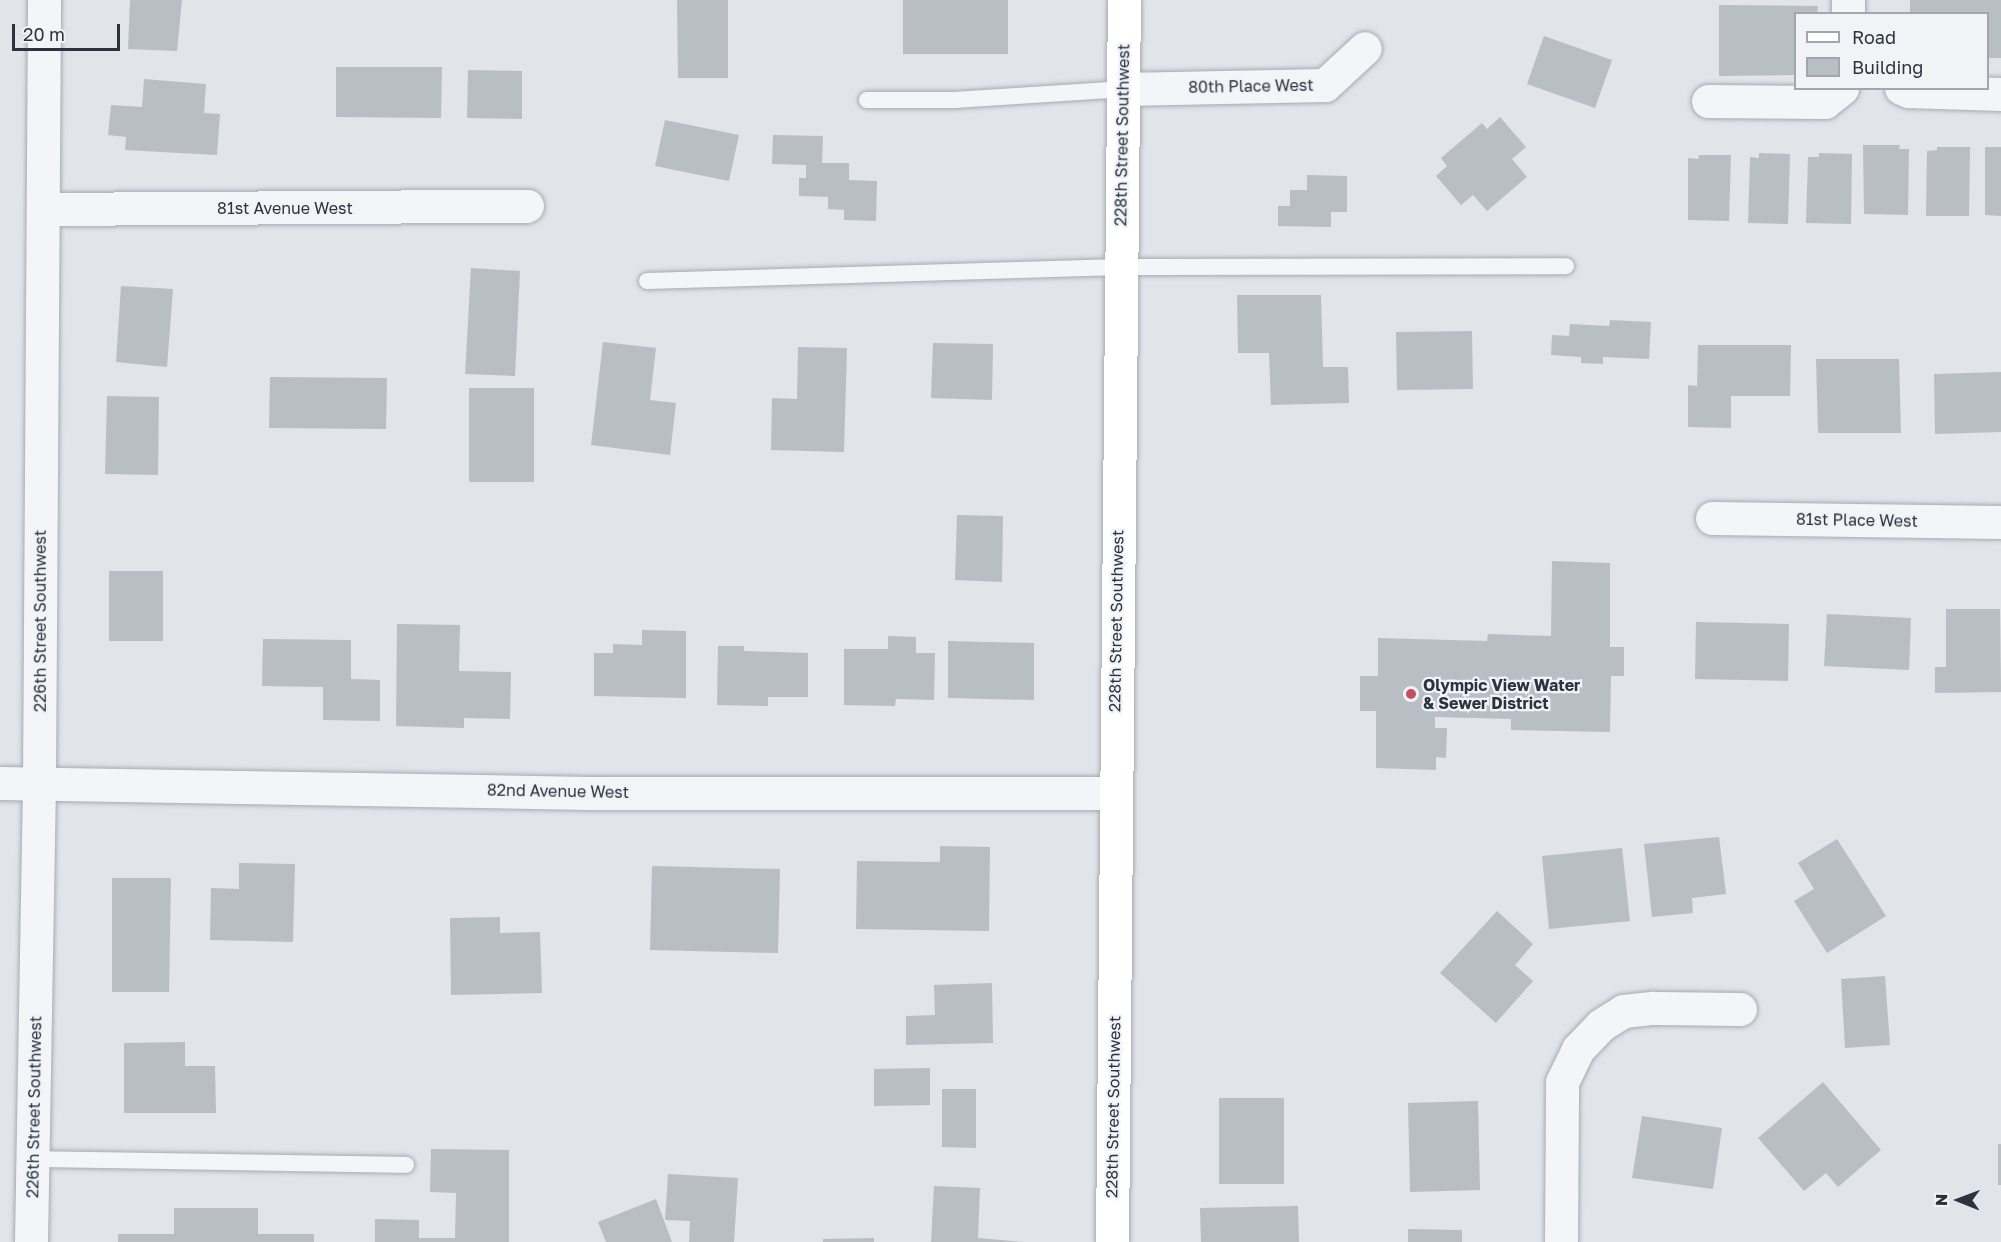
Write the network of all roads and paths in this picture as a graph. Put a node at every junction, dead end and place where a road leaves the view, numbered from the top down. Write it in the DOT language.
graph roads {
  1 [pos="44,0"];
  2 [pos="1124,0"];
  3 [pos="1365,48"];
  4 [pos="1122,89"];
  5 [pos="1840,90"];
  6 [pos="1906,90"];
  7 [pos="2001,94"];
  8 [pos="867,100"];
  9 [pos="1708,101"];
  10 [pos="527,206"];
  11 [pos="43,209"];
  12 [pos="1566,266"];
  13 [pos="1120,267"];
  14 [pos="647,281"];
  15 [pos="1712,518"];
  16 [pos="2001,522"];
  17 [pos="39,782"];
  18 [pos="0,783"];
  19 [pos="1116,793"];
  20 [pos="1740,1009"];
  21 [pos="33,1159"];
  22 [pos="406,1165"];
  23 [pos="31,1242"];
  24 [pos="1112,1242"];
  25 [pos="1561,1242"];
  1 -- 11 [label="street, 226th Street Southwest"];
  2 -- 4 [label="street, 228th Street Southwest"];
  3 -- 4 [label="street, 80th Place West"];
  4 -- 8 [label="lane"];
  4 -- 13 [label="street, 228th Street Southwest"];
  5 -- 9 [label="street"];
  6 -- 7 [label="street"];
  10 -- 11 [label="street, 81st Avenue West"];
  11 -- 17 [label="street, 226th Street Southwest"];
  12 -- 13 [label="lane"];
  13 -- 14 [label="lane"];
  13 -- 19 [label="street, 228th Street Southwest"];
  15 -- 16 [label="street, 81st Place West"];
  17 -- 18 [label="street, 82nd Avenue West"];
  17 -- 19 [label="street, 82nd Avenue West"];
  17 -- 21 [label="street, 226th Street Southwest"];
  19 -- 24 [label="street, 228th Street Southwest"];
  20 -- 25 [label="street"];
  21 -- 22 [label="lane"];
  21 -- 23 [label="street, 226th Street Southwest"];
}
